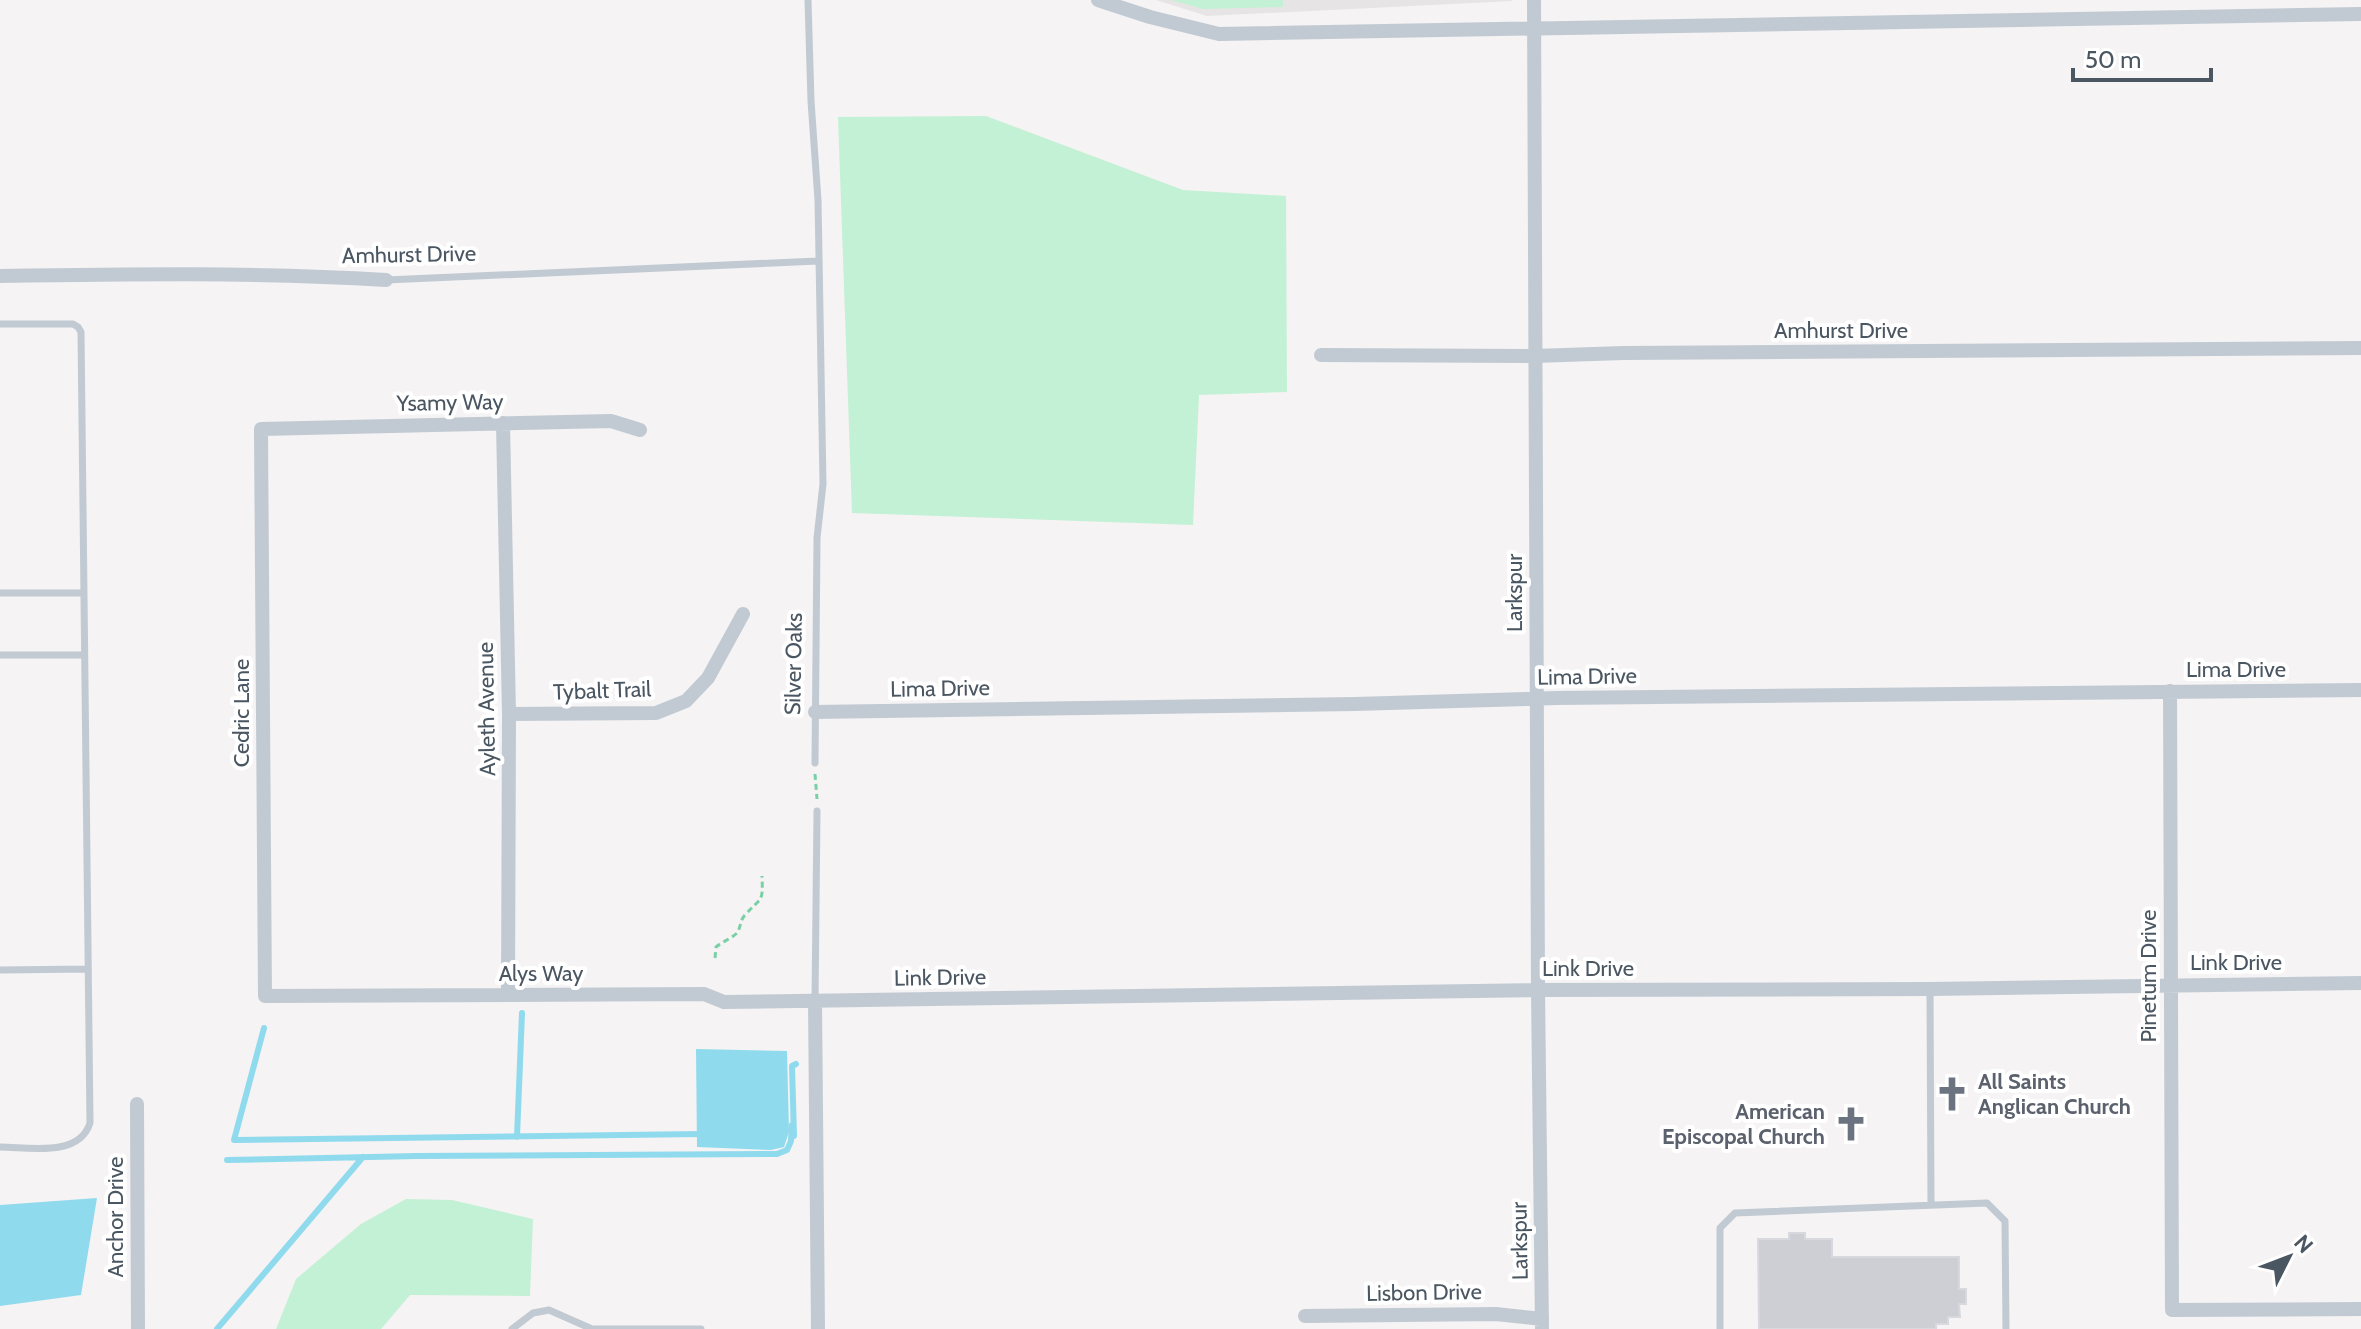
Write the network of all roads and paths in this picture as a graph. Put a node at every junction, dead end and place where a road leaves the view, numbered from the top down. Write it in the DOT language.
graph roads {
  1 [pos="808,0"];
  2 [pos="1098,0"];
  3 [pos="1534,0"];
  4 [pos="2361,14"];
  5 [pos="1534,27"];
  6 [pos="818,261"];
  7 [pos="0,276"];
  8 [pos="386,280"];
  9 [pos="0,324"];
  10 [pos="2361,348"];
  11 [pos="1321,355"];
  12 [pos="1534,356"];
  13 [pos="503,423"];
  14 [pos="261,429"];
  15 [pos="640,430"];
  16 [pos="0,593"];
  17 [pos="84,593"];
  18 [pos="743,614"];
  19 [pos="0,655"];
  20 [pos="84,655"];
  21 [pos="2361,690"];
  22 [pos="2170,691"];
  23 [pos="1537,698"];
  24 [pos="815,712"];
  25 [pos="509,714"];
  26 [pos="815,763"];
  27 [pos="817,811"];
  28 [pos="762,876"];
  29 [pos="715,958"];
  30 [pos="88,969"];
  31 [pos="0,970"];
  32 [pos="2361,983"];
  33 [pos="2170,985"];
  34 [pos="1930,989"];
  35 [pos="1538,990"];
  36 [pos="508,995"];
  37 [pos="265,996"];
  38 [pos="815,1001"];
  39 [pos="137,1104"];
  40 [pos="0,1147"];
  41 [pos="1931,1205"];
  42 [pos="2361,1309"];
  43 [pos="1305,1316"];
  44 [pos="1542,1324"];
  45 [pos="138,1329"];
  46 [pos="512,1329"];
  47 [pos="701,1329"];
  48 [pos="818,1329"];
  49 [pos="1720,1329"];
  50 [pos="2006,1329"];
  1 -- 6 [label="lane, Silver Oaks"];
  2 -- 5 [label="street"];
  3 -- 5 [label="street, Larkspur"];
  4 -- 5 [label="street"];
  5 -- 12 [label="street, Larkspur"];
  6 -- 8 [label="lane, Amhurst Drive"];
  6 -- 24 [label="lane, Silver Oaks"];
  7 -- 8 [label="street, Amhurst Drive"];
  9 -- 17 [label="lane"];
  10 -- 12 [label="street, Amhurst Drive"];
  11 -- 12 [label="street, Amhurst Drive"];
  12 -- 23 [label="street, Larkspur"];
  13 -- 14 [label="street, Ysamy Way"];
  13 -- 15 [label="street, Ysamy Way"];
  13 -- 25 [label="street, Ayleth Avenue"];
  14 -- 37 [label="street, Cedric Lane"];
  16 -- 17 [label="lane"];
  17 -- 20 [label="lane"];
  18 -- 25 [label="street, Tybalt Trail"];
  19 -- 20 [label="lane"];
  20 -- 30 [label="lane"];
  21 -- 22 [label="street, Lima Drive"];
  22 -- 23 [label="street, Lima Drive"];
  22 -- 33 [label="street, Pinetum Drive"];
  23 -- 24 [label="street, Lima Drive"];
  23 -- 35 [label="street, Larkspur"];
  24 -- 26 [label="lane, Silver Oaks"];
  25 -- 36 [label="street, Ayleth Avenue"];
  26 -- 27 [label="path"];
  27 -- 38 [label="lane"];
  28 -- 29 [label="path"];
  30 -- 31 [label="lane"];
  30 -- 40 [label="lane"];
  32 -- 33 [label="street, Link Drive"];
  33 -- 34 [label="street, Link Drive"];
  33 -- 42 [label="street, Pinetum Drive"];
  34 -- 35 [label="street, Link Drive"];
  34 -- 41 [label="lane"];
  35 -- 38 [label="street, Link Drive"];
  35 -- 44 [label="street, Larkspur"];
  36 -- 37 [label="street, Alys Way"];
  36 -- 38 [label="street, Alys Way"];
  38 -- 48 [label="street"];
  39 -- 45 [label="street, Anchor Drive"];
  41 -- 49 [label="lane"];
  41 -- 50 [label="lane"];
  43 -- 44 [label="street, Lisbon Drive"];
  46 -- 47 [label="lane"];
}
